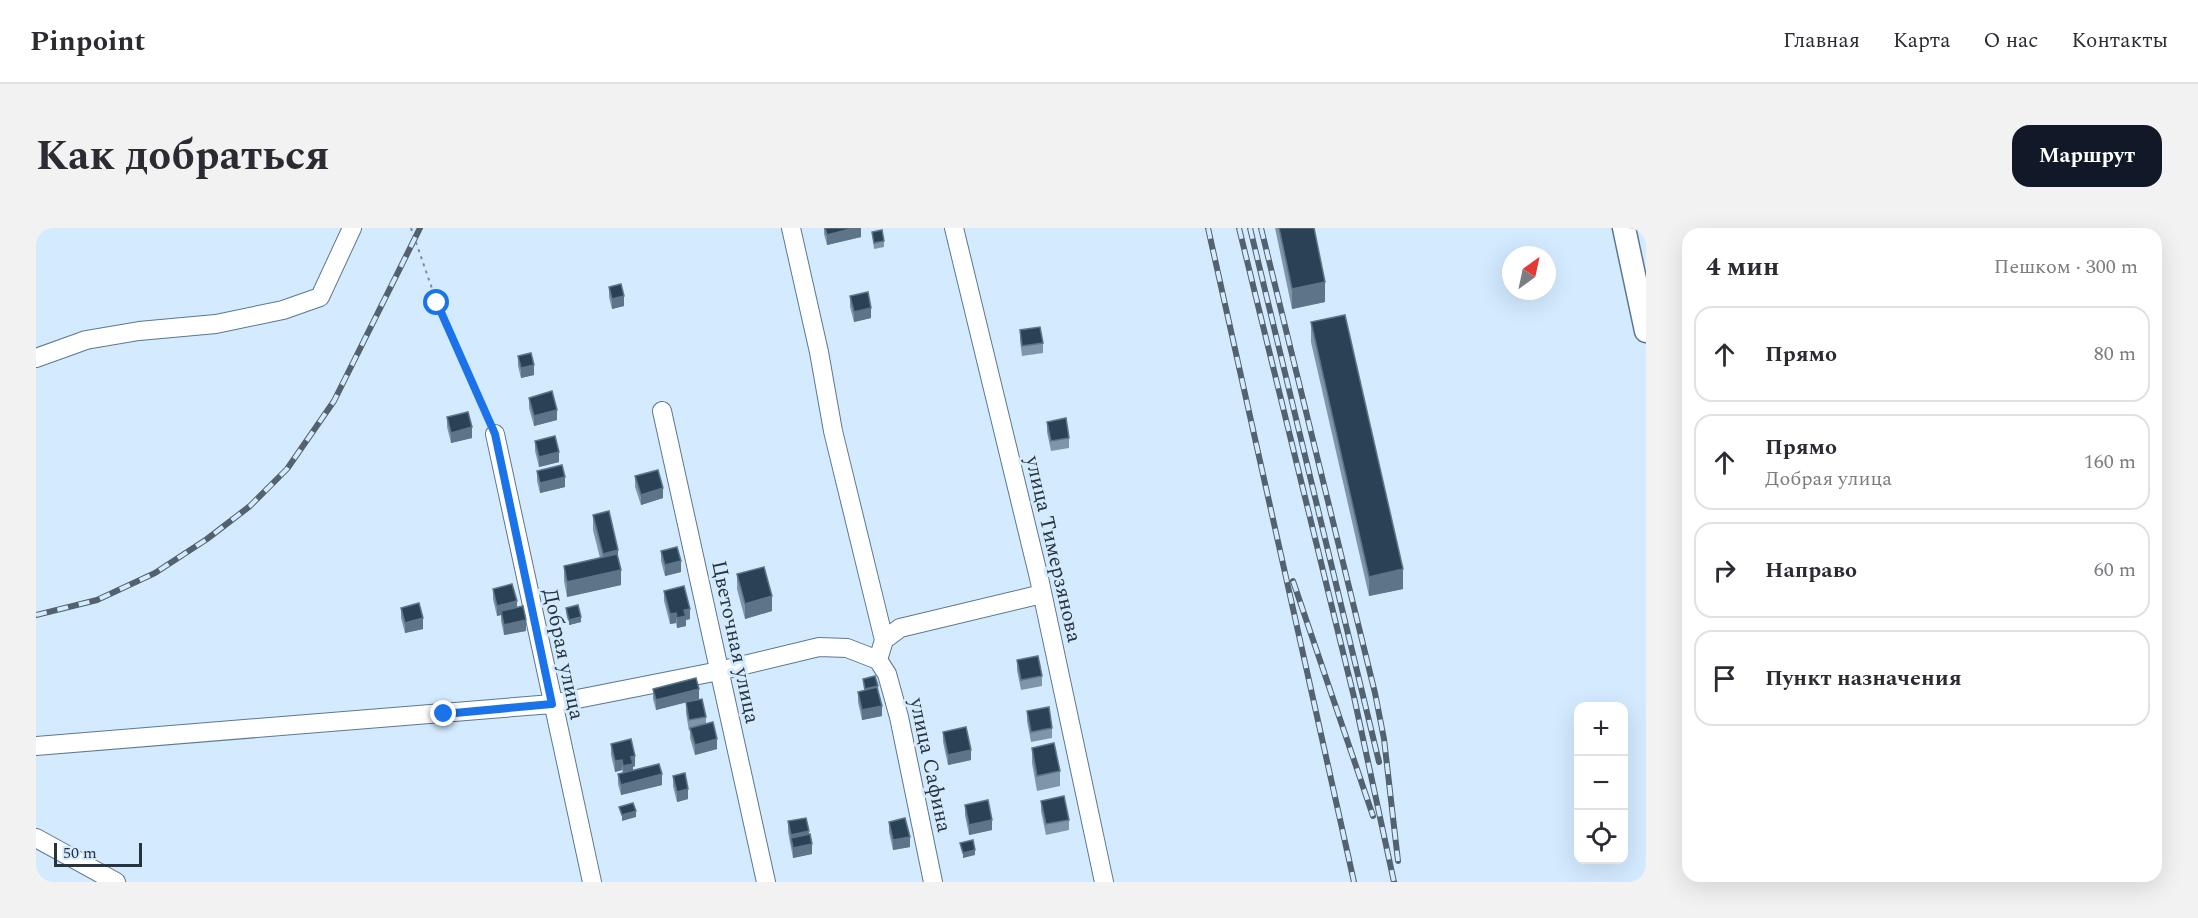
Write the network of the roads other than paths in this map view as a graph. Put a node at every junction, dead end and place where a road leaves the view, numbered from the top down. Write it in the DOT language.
graph roads {
  1 [pos="352,228"];
  2 [pos="791,228"];
  3 [pos="954,228"];
  4 [pos="1624,228"];
  5 [pos="1646,331"];
  6 [pos="36,358"];
  7 [pos="662,411"];
  8 [pos="495,434"];
  9 [pos="1042,594"];
  10 [pos="884,640"];
  11 [pos="878,660"];
  12 [pos="719,671"];
  13 [pos="552,704"];
  14 [pos="36,747"];
  15 [pos="36,838"];
  16 [pos="116,882"];
  17 [pos="592,882"];
  18 [pos="766,882"];
  19 [pos="933,882"];
  20 [pos="1104,882"];
  1 -- 6 [label="street"];
  2 -- 10 [label="street"];
  3 -- 9 [label="street, улица Тимерзянова"];
  4 -- 5 [label="main road"];
  7 -- 12 [label="street, Цветочная улица"];
  8 -- 13 [label="street, Добрая улица"];
  9 -- 10 [label="street"];
  9 -- 20 [label="street, улица Тимерзянова"];
  10 -- 11 [label="street"];
  11 -- 12 [label="street"];
  11 -- 19 [label="street, улица Сафина"];
  12 -- 13 [label="street"];
  12 -- 18 [label="street, Цветочная улица"];
  13 -- 14 [label="street"];
  13 -- 17 [label="street, Добрая улица"];
  15 -- 16 [label="street"];
}
